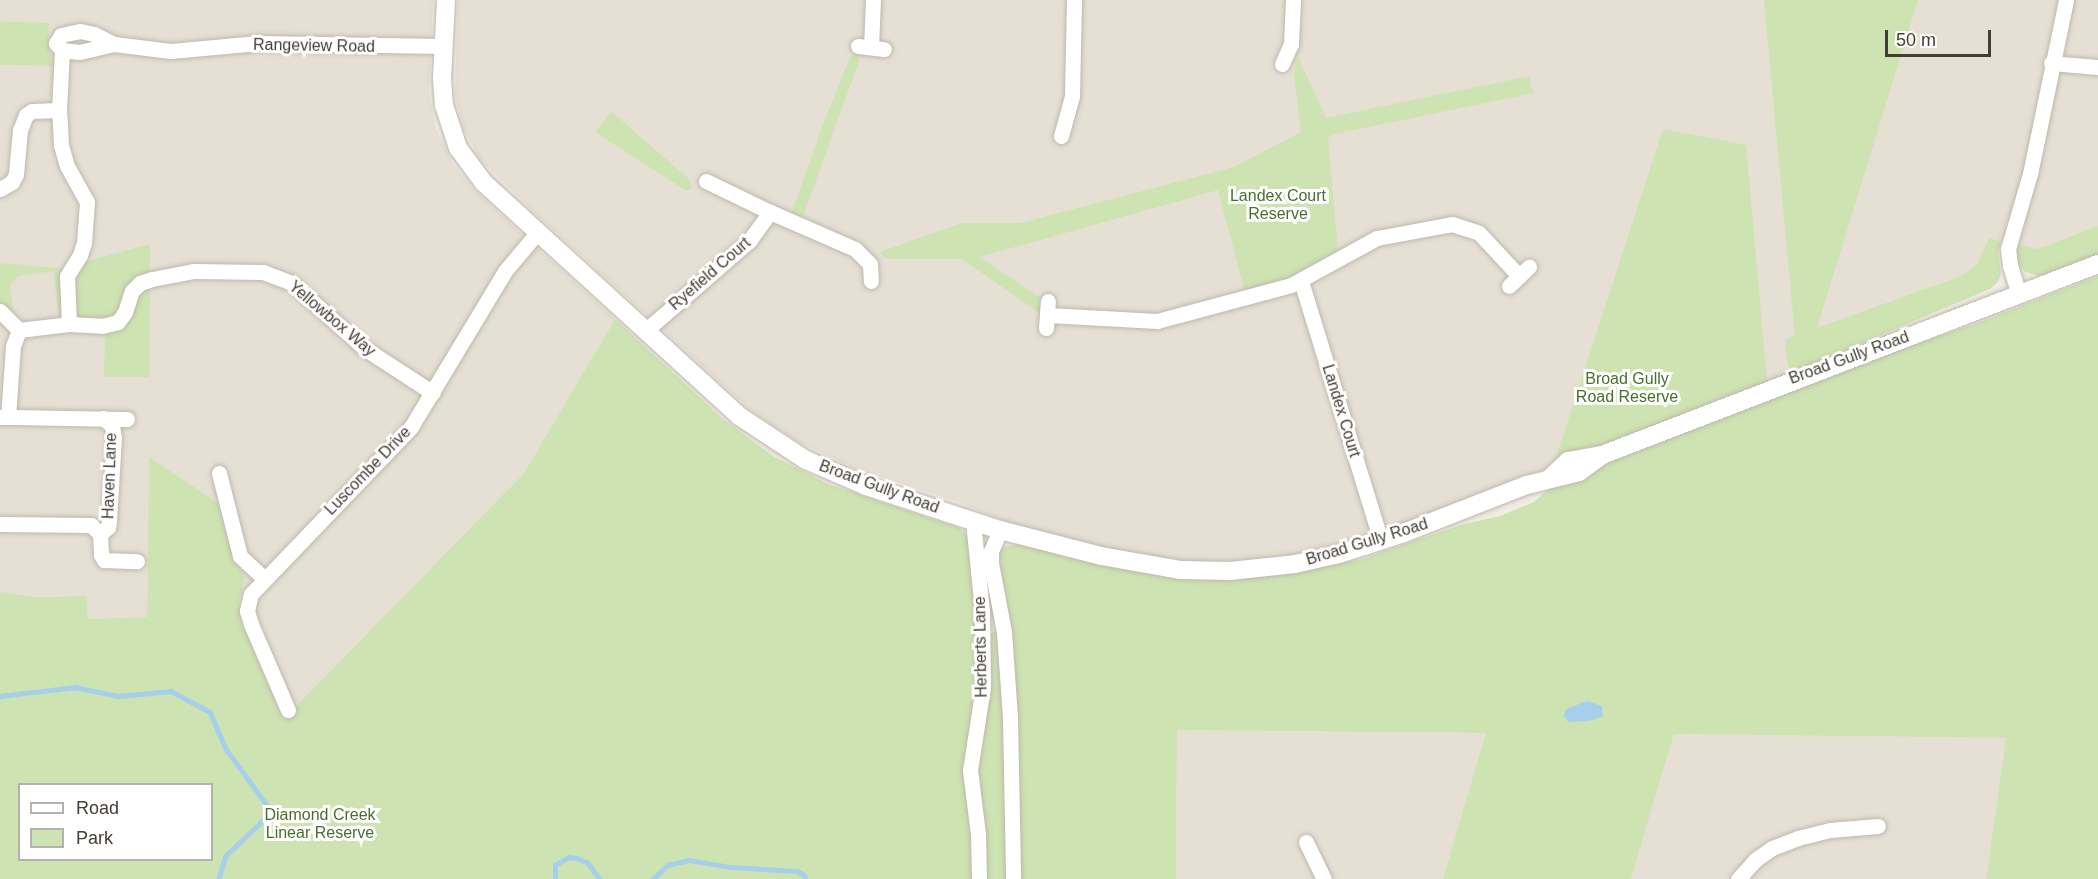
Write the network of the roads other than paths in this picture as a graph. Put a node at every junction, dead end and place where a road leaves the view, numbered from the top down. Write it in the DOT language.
graph roads {
  1 [pos="446,0"];
  2 [pos="873,0"];
  3 [pos="1074,0"];
  4 [pos="1293,0"];
  5 [pos="2066,0"];
  6 [pos="114,44"];
  7 [pos="443,46"];
  8 [pos="871,48"];
  9 [pos="62,50"];
  10 [pos="2051,63"];
  11 [pos="1281,64"];
  12 [pos="2098,66"];
  13 [pos="59,110"];
  14 [pos="1061,136"];
  15 [pos="706,181"];
  16 [pos="0,189"];
  17 [pos="770,212"];
  18 [pos="537,232"];
  19 [pos="2098,264"];
  20 [pos="1519,276"];
  21 [pos="871,281"];
  22 [pos="1301,281"];
  23 [pos="2019,295"];
  24 [pos="0,311"];
  25 [pos="1048,315"];
  26 [pos="69,324"];
  27 [pos="19,330"];
  28 [pos="645,331"];
  29 [pos="433,393"];
  30 [pos="4,417"];
  31 [pos="103,418"];
  32 [pos="127,419"];
  33 [pos="219,472"];
  34 [pos="974,521"];
  35 [pos="0,524"];
  36 [pos="1000,530"];
  37 [pos="100,534"];
  38 [pos="1381,541"];
  39 [pos="137,561"];
  40 [pos="264,578"];
  41 [pos="982,632"];
  42 [pos="1004,632"];
  43 [pos="288,710"];
  44 [pos="1878,826"];
  45 [pos="1306,842"];
  46 [pos="979,879"];
  47 [pos="1013,879"];
  48 [pos="1324,879"];
  49 [pos="1738,879"];
  1 -- 7 [label="street, Broad Gully Road"];
  2 -- 8 [label="street"];
  3 -- 14 [label="street"];
  4 -- 11 [label="street"];
  5 -- 10 [label="street"];
  6 -- 7 [label="street, Rangeview Road"];
  6 -- 9 [label="street, Rangeview Road"];
  6 -- 9 [label="street, Rangeview Road"];
  7 -- 18 [label="street, Broad Gully Road"];
  9 -- 13 [label="street"];
  10 -- 12 [label="street"];
  10 -- 23 [label="street"];
  13 -- 16 [label="street"];
  13 -- 26 [label="street"];
  15 -- 17 [label="street"];
  17 -- 21 [label="street"];
  17 -- 28 [label="street, Ryefield Court"];
  18 -- 28 [label="street, Broad Gully Road"];
  18 -- 29 [label="street, Luscombe Drive"];
  19 -- 23 [label="street, Broad Gully Road"];
  20 -- 22 [label="street"];
  22 -- 25 [label="street"];
  22 -- 38 [label="street, Landex Court"];
  23 -- 38 [label="street, Broad Gully Road"];
  24 -- 27 [label="street"];
  26 -- 27 [label="street"];
  26 -- 29 [label="street, Yellowbox Way"];
  27 -- 30 [label="street"];
  28 -- 34 [label="street, Broad Gully Road"];
  29 -- 40 [label="street, Luscombe Drive"];
  30 -- 31 [label="street, Haven Lane"];
  31 -- 32 [label="street, Haven Lane"];
  31 -- 37 [label="street, Haven Lane"];
  33 -- 40 [label="street"];
  34 -- 36 [label="street, Broad Gully Road"];
  34 -- 41 [label="street, Herberts Lane"];
  35 -- 37 [label="street, Haven Lane"];
  36 -- 38 [label="street, Broad Gully Road"];
  36 -- 42 [label="street, Herberts Lane"];
  37 -- 39 [label="street, Haven Lane"];
  40 -- 43 [label="street, Luscombe Drive"];
  41 -- 42 [label="street"];
  41 -- 46 [label="street, Herberts Lane"];
  42 -- 47 [label="street, Herberts Lane"];
  44 -- 49 [label="street"];
  45 -- 48 [label="street"];
}
